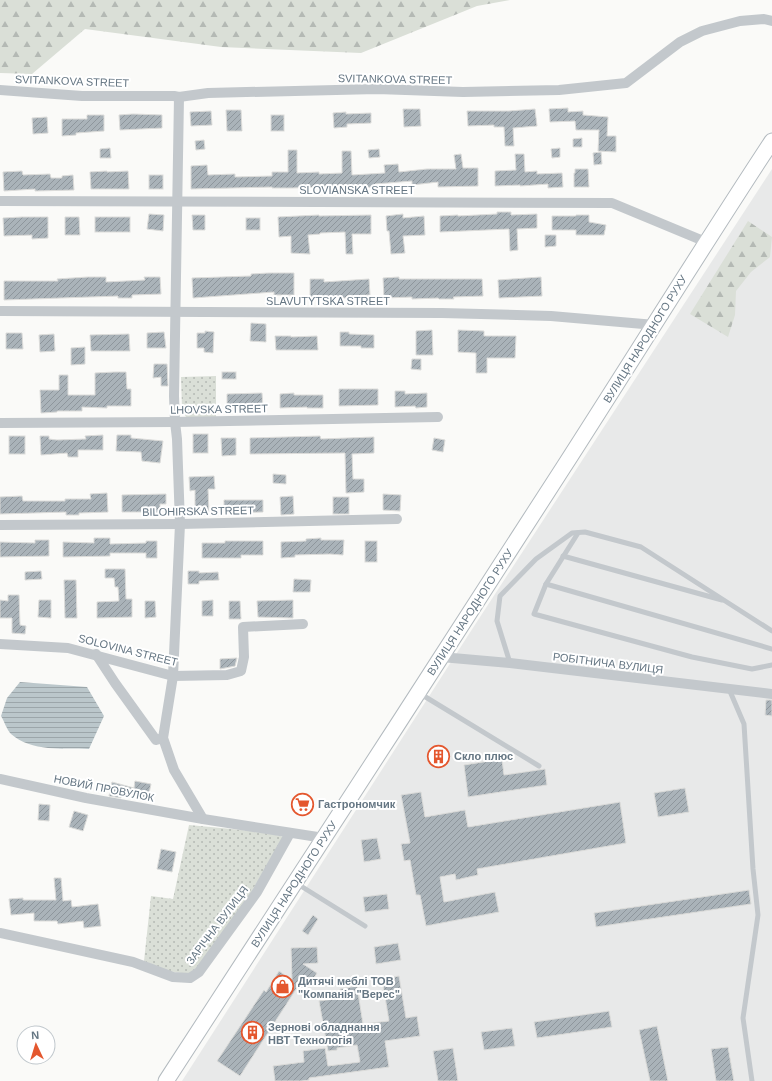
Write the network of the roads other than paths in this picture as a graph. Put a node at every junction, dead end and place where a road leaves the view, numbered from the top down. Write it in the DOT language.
graph roads {
  1 [pos="772,21"];
  2 [pos="0,90"];
  3 [pos="179,97"];
  4 [pos="772,141"];
  5 [pos="0,201"];
  6 [pos="178,201"];
  7 [pos="706,242"];
  8 [pos="0,311"];
  9 [pos="175,312"];
  10 [pos="655,325"];
  11 [pos="438,416"];
  12 [pos="175,422"];
  13 [pos="0,424"];
  14 [pos="397,519"];
  15 [pos="180,524"];
  16 [pos="0,525"];
  17 [pos="578,533"];
  18 [pos="563,556"];
  19 [pos="546,584"];
  20 [pos="728,602"];
  21 [pos="303,624"];
  22 [pos="772,631"];
  23 [pos="0,644"];
  24 [pos="772,649"];
  25 [pos="96,654"];
  26 [pos="441,657"];
  27 [pos="510,663"];
  28 [pos="772,665"];
  29 [pos="173,676"];
  30 [pos="729,689"];
  31 [pos="418,692"];
  32 [pos="772,694"];
  33 [pos="163,738"];
  34 [pos="539,766"];
  35 [pos="0,779"];
  36 [pos="203,819"];
  37 [pos="290,833"];
  38 [pos="324,838"];
  39 [pos="295,882"];
  40 [pos="365,926"];
  41 [pos="0,933"];
  42 [pos="166,1081"];
  43 [pos="752,1081"];
  1 -- 3 [label="street, SVITANKOVA STREET"];
  2 -- 3 [label="street, SVITANKOVA STREET"];
  3 -- 6 [label="street"];
  4 -- 7 [label="main road, ВУЛИЦЯ НАРОДНОГО РУХУ"];
  5 -- 6 [label="street, SLOVIANSKA STREET"];
  6 -- 7 [label="street, SLOVIANSKA STREET"];
  6 -- 9 [label="street"];
  7 -- 10 [label="main road, ВУЛИЦЯ НАРОДНОГО РУХУ"];
  8 -- 9 [label="street, SLAVUTYTSKA STREET"];
  9 -- 10 [label="street, SLAVUTYTSKA STREET"];
  9 -- 12 [label="street"];
  10 -- 26 [label="main road, ВУЛИЦЯ НАРОДНОГО РУХУ"];
  11 -- 12 [label="street, LHOVSKA STREET"];
  12 -- 13 [label="street, LHOVSKA STREET"];
  12 -- 15 [label="street"];
  14 -- 15 [label="street, BILOHIRSKA STREET"];
  15 -- 16 [label="street, BILOHIRSKA STREET"];
  15 -- 29 [label="street"];
  17 -- 18 [label="lane"];
  17 -- 20 [label="lane"];
  17 -- 27 [label="lane"];
  18 -- 19 [label="lane"];
  18 -- 20 [label="lane"];
  19 -- 24 [label="lane"];
  19 -- 28 [label="lane"];
  20 -- 22 [label="lane"];
  21 -- 29 [label="street, SOLOVINA STREET"];
  23 -- 25 [label="street, SOLOVINA STREET"];
  25 -- 29 [label="street, SOLOVINA STREET"];
  25 -- 33 [label="street"];
  26 -- 27 [label="street, РОБІТНИЧА ВУЛИЦЯ"];
  26 -- 31 [label="main road, ВУЛИЦЯ НАРОДНОГО РУХУ"];
  27 -- 30 [label="street, РОБІТНИЧА ВУЛИЦЯ"];
  29 -- 33 [label="street"];
  30 -- 32 [label="street, РОБІТНИЧА ВУЛИЦЯ"];
  30 -- 43 [label="lane"];
  31 -- 34 [label="lane"];
  31 -- 38 [label="main road, ВУЛИЦЯ НАРОДНОГО РУХУ"];
  33 -- 36 [label="street"];
  35 -- 36 [label="street, НОВИЙ ПРОВУЛОК"];
  36 -- 37 [label="street, НОВИЙ ПРОВУЛОК"];
  37 -- 38 [label="street, НОВИЙ ПРОВУЛОК"];
  37 -- 41 [label="street, ЗАРІЧНА ВУЛИЦЯ"];
  38 -- 39 [label="main road, ВУЛИЦЯ НАРОДНОГО РУХУ"];
  39 -- 40 [label="lane"];
  39 -- 42 [label="main road, ВУЛИЦЯ НАРОДНОГО РУХУ"];
}
